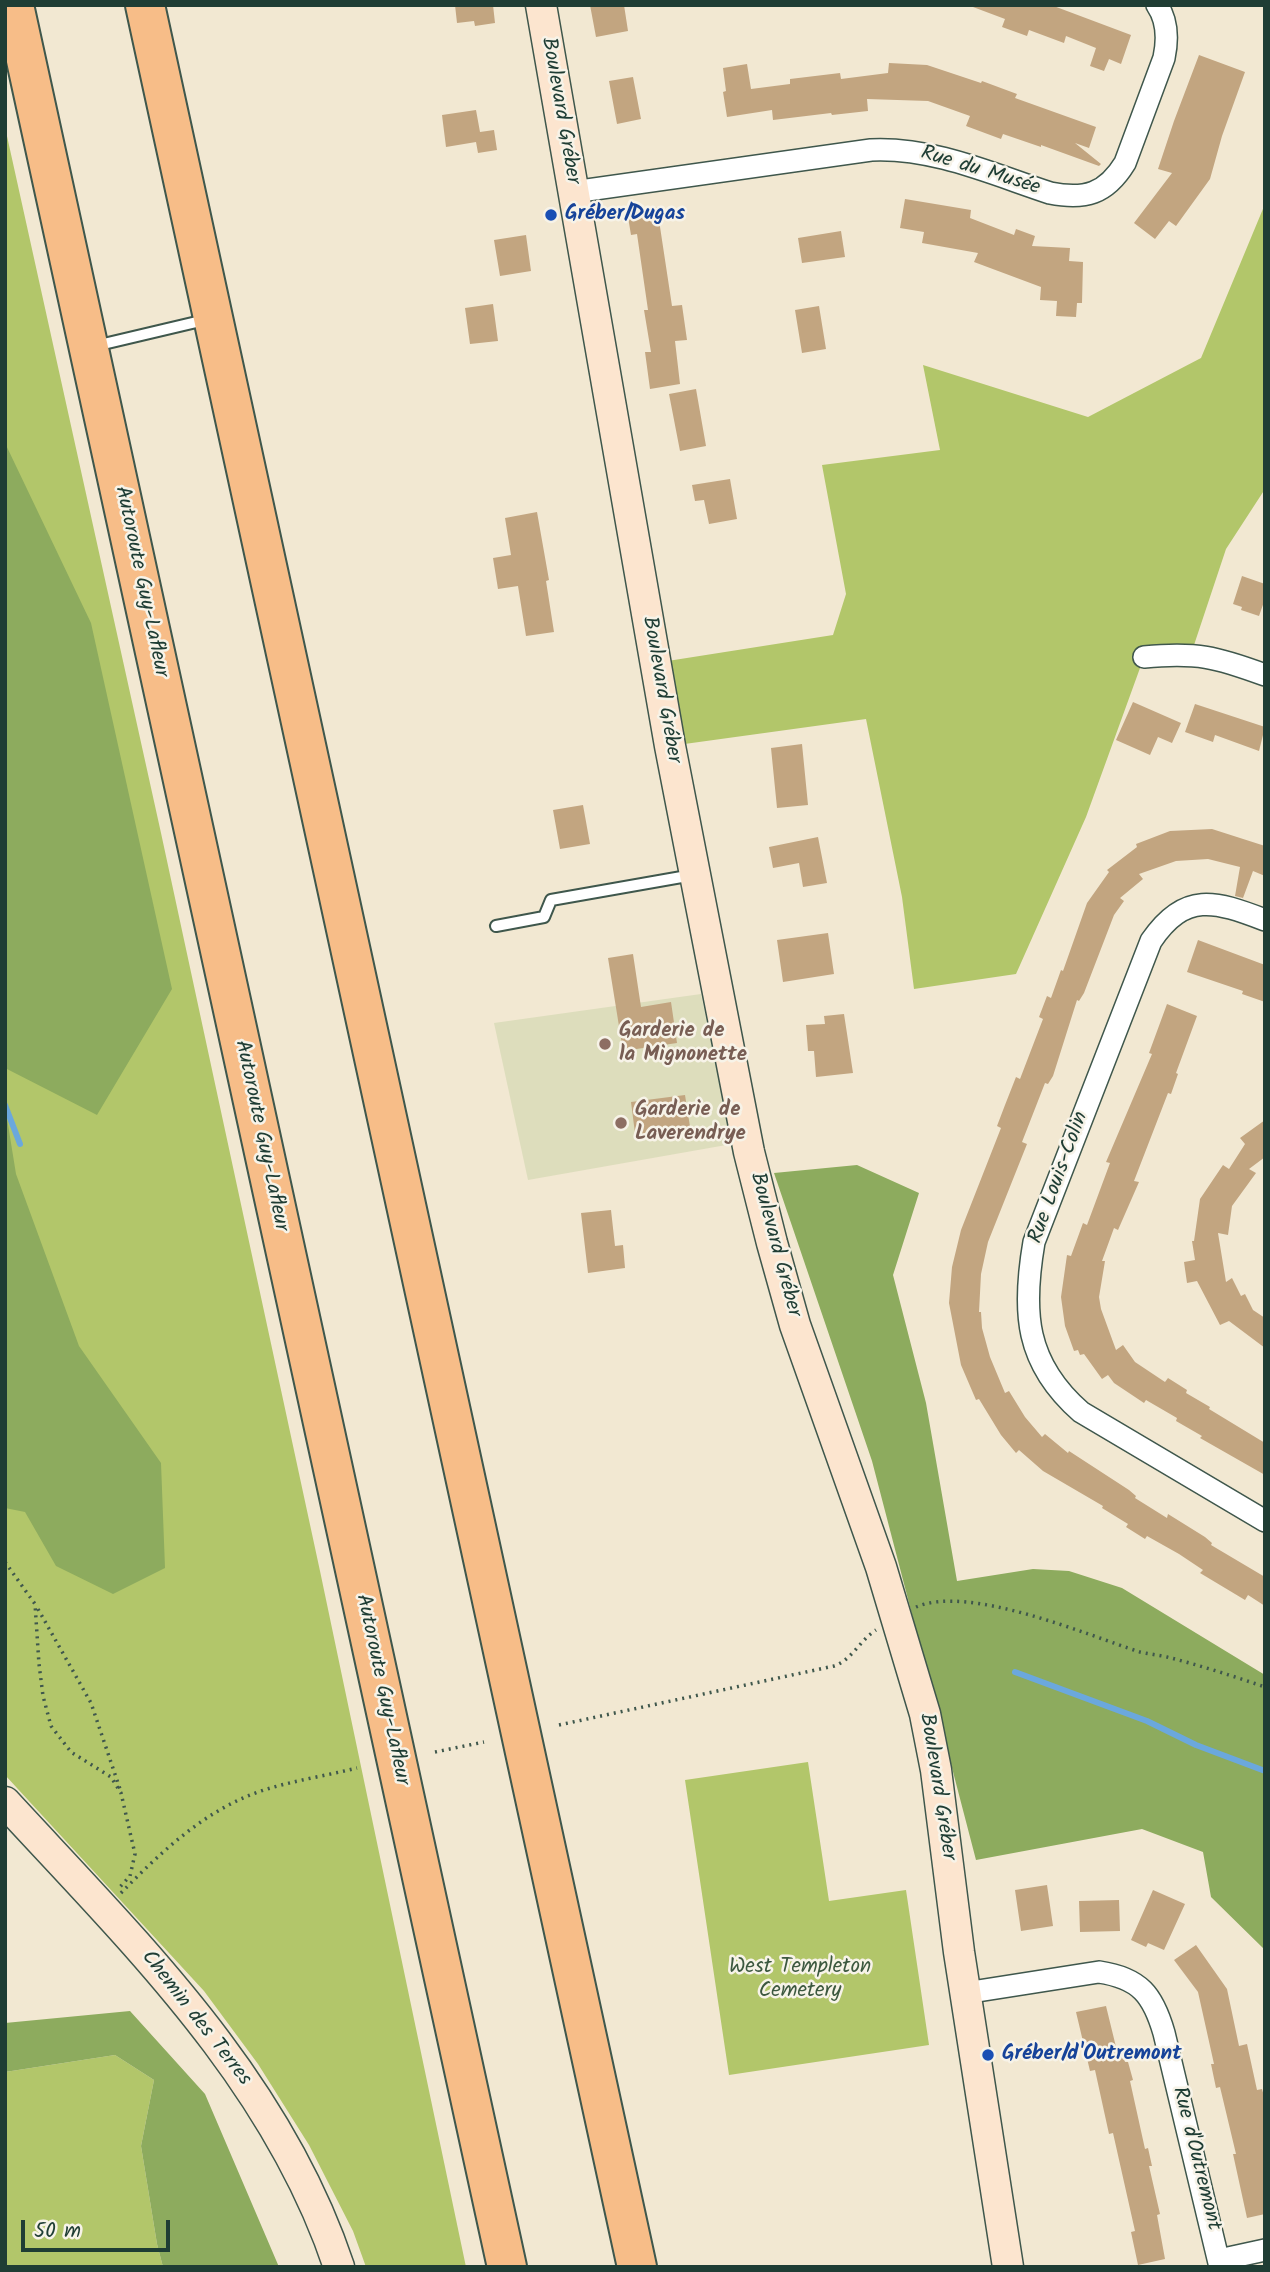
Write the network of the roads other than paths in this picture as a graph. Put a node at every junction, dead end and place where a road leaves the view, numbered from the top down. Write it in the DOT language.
graph roads {
  1 [pos="14,5"];
  2 [pos="145,5"];
  3 [pos="541,5"];
  4 [pos="1157,5"];
  5 [pos="573,192"];
  6 [pos="213,318"];
  7 [pos="89,347"];
  8 [pos="1144,657"];
  9 [pos="1265,675"];
  10 [pos="695,875"];
  11 [pos="1265,920"];
  12 [pos="496,926"];
  13 [pos="1265,1521"];
  14 [pos="5,1802"];
  15 [pos="965,1993"];
  16 [pos="1265,2250"];
  17 [pos="1220,2263"];
  18 [pos="339,2267"];
  19 [pos="507,2267"];
  20 [pos="637,2267"];
  21 [pos="1008,2267"];
  1 -- 7 [label="highway, Autoroute Guy-Lafleur"];
  2 -- 6 [label="highway"];
  3 -- 5 [label="street, Boulevard Gréber"];
  4 -- 5 [label="street, Rue du Musée"];
  5 -- 10 [label="street, Boulevard Gréber"];
  6 -- 7 [label="lane"];
  6 -- 20 [label="highway"];
  7 -- 19 [label="highway, Autoroute Guy-Lafleur"];
  8 -- 9 [label="street"];
  10 -- 12 [label="lane"];
  10 -- 15 [label="street, Boulevard Gréber"];
  11 -- 13 [label="street, Rue Louis-Colin"];
  14 -- 18 [label="street, Chemin des Terres"];
  15 -- 17 [label="street, Rue d'Outremont"];
  15 -- 21 [label="street, Boulevard Gréber"];
  16 -- 17 [label="street"];
}
